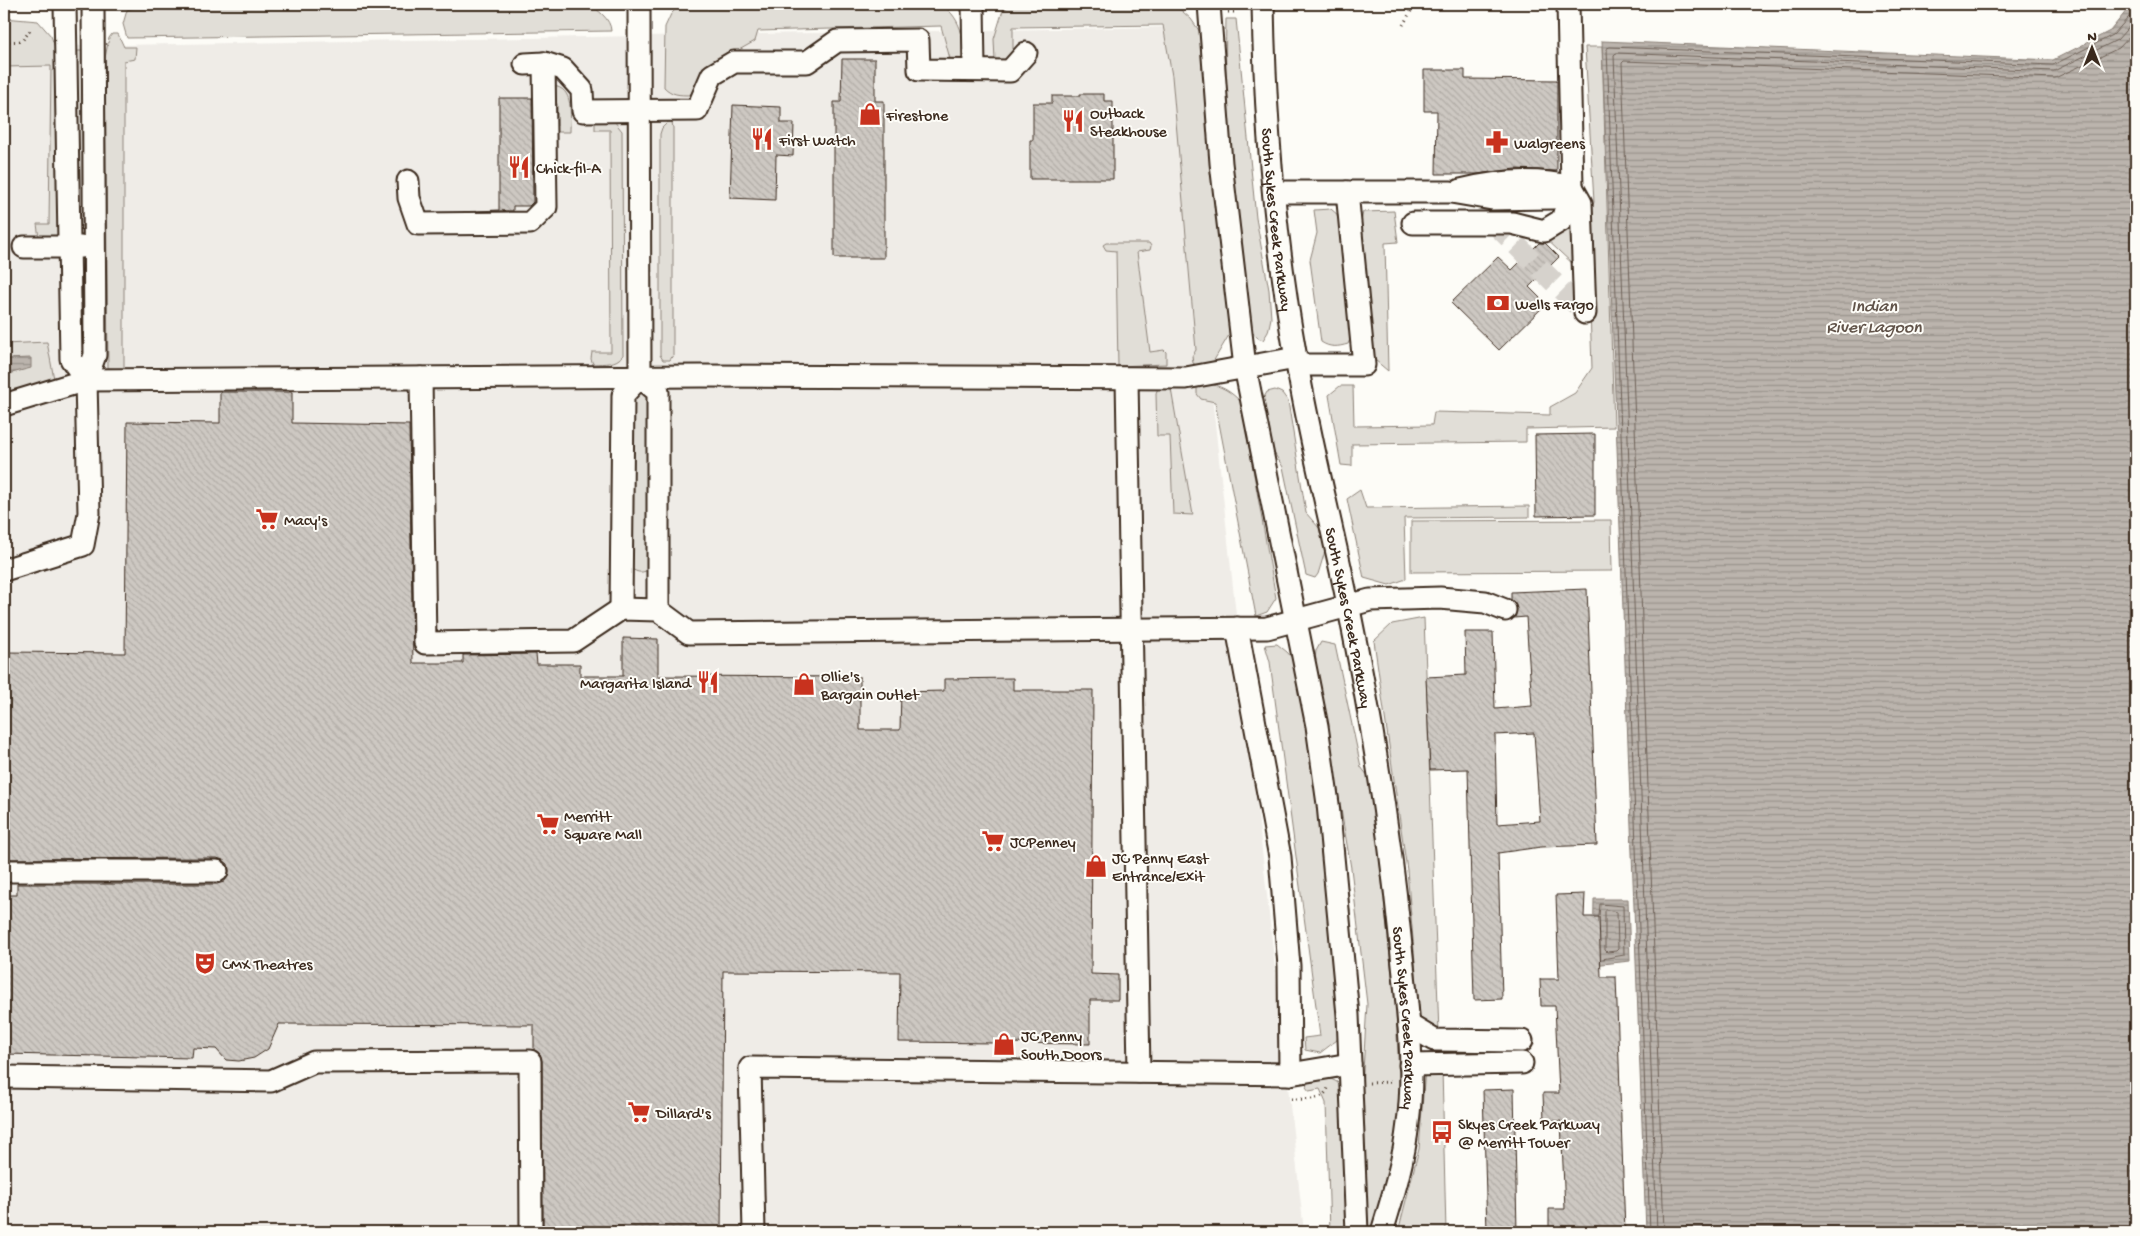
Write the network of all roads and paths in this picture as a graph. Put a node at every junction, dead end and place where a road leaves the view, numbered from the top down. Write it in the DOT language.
graph roads {
  1 [pos="65,4"];
  2 [pos="93,4"];
  3 [pos="639,4"];
  4 [pos="973,4"];
  5 [pos="1263,4"];
  6 [pos="1415,4"];
  7 [pos="1568,4"];
  8 [pos="1218,8"];
  9 [pos="1237,12"];
  10 [pos="1403,25"];
  11 [pos="32,28"];
  12 [pos="4,42"];
  13 [pos="1026,53"];
  14 [pos="974,69"];
  15 [pos="640,112"];
  16 [pos="408,181"];
  17 [pos="1572,187"];
  18 [pos="1274,192"];
  19 [pos="1347,192"];
  20 [pos="1413,223"];
  21 [pos="24,247"];
  22 [pos="68,247"];
  23 [pos="94,247"];
  24 [pos="1585,312"];
  25 [pos="1296,362"];
  26 [pos="1245,367"];
  27 [pos="640,377"];
  28 [pos="421,378"];
  29 [pos="1127,379"];
  30 [pos="86,380"];
  31 [pos="4,404"];
  32 [pos="4,570"];
  33 [pos="1348,608"];
  34 [pos="622,609"];
  35 [pos="658,610"];
  36 [pos="1505,610"];
  37 [pos="1295,620"];
  38 [pos="1132,628"];
  39 [pos="1237,628"];
  40 [pos="4,871"];
  41 [pos="216,871"];
  42 [pos="1409,1025"];
  43 [pos="1522,1041"];
  44 [pos="1522,1063"];
  45 [pos="1139,1072"];
  46 [pos="1290,1074"];
  47 [pos="1350,1074"];
  48 [pos="1411,1074"];
  49 [pos="4,1077"];
  50 [pos="1292,1099"];
  51 [pos="531,1232"];
  52 [pos="754,1232"];
  53 [pos="1357,1232"];
  54 [pos="1382,1232"];
  1 -- 22 [label="street"];
  2 -- 23 [label="street"];
  3 -- 15 [label="street"];
  4 -- 14 [label="street"];
  5 -- 18 [label="street, South Sykes Creek Parkway"];
  6 -- 10 [label="path"];
  7 -- 17 [label="street"];
  8 -- 9 [label="path"];
  8 -- 26 [label="street"];
  11 -- 12 [label="path"];
  13 -- 14 [label="street"];
  14 -- 15 [label="street"];
  15 -- 16 [label="street"];
  15 -- 27 [label="street"];
  17 -- 19 [label="street"];
  17 -- 20 [label="street"];
  17 -- 24 [label="street"];
  18 -- 19 [label="street"];
  18 -- 25 [label="street, South Sykes Creek Parkway"];
  19 -- 25 [label="street"];
  21 -- 22 [label="street"];
  22 -- 23 [label="street"];
  22 -- 30 [label="street"];
  23 -- 30 [label="street"];
  25 -- 26 [label="street"];
  25 -- 33 [label="street, South Sykes Creek Parkway"];
  26 -- 29 [label="street"];
  26 -- 37 [label="street"];
  27 -- 28 [label="street"];
  27 -- 29 [label="street"];
  27 -- 34 [label="street"];
  27 -- 35 [label="street"];
  28 -- 30 [label="street"];
  28 -- 34 [label="street"];
  29 -- 38 [label="street"];
  30 -- 31 [label="street"];
  30 -- 32 [label="street"];
  33 -- 36 [label="street"];
  33 -- 37 [label="street"];
  33 -- 42 [label="street, South Sykes Creek Parkway"];
  34 -- 35 [label="street"];
  35 -- 38 [label="street"];
  37 -- 39 [label="street"];
  37 -- 47 [label="street"];
  38 -- 39 [label="street"];
  38 -- 45 [label="street"];
  39 -- 46 [label="street"];
  40 -- 41 [label="street"];
  42 -- 43 [label="street"];
  42 -- 48 [label="street, South Sykes Creek Parkway"];
  44 -- 48 [label="street"];
  45 -- 46 [label="street"];
  45 -- 52 [label="street"];
  46 -- 47 [label="street"];
  47 -- 48 [label="path"];
  47 -- 50 [label="path"];
  47 -- 53 [label="street"];
  48 -- 54 [label="street, South Sykes Creek Parkway"];
  49 -- 51 [label="street"];
}
